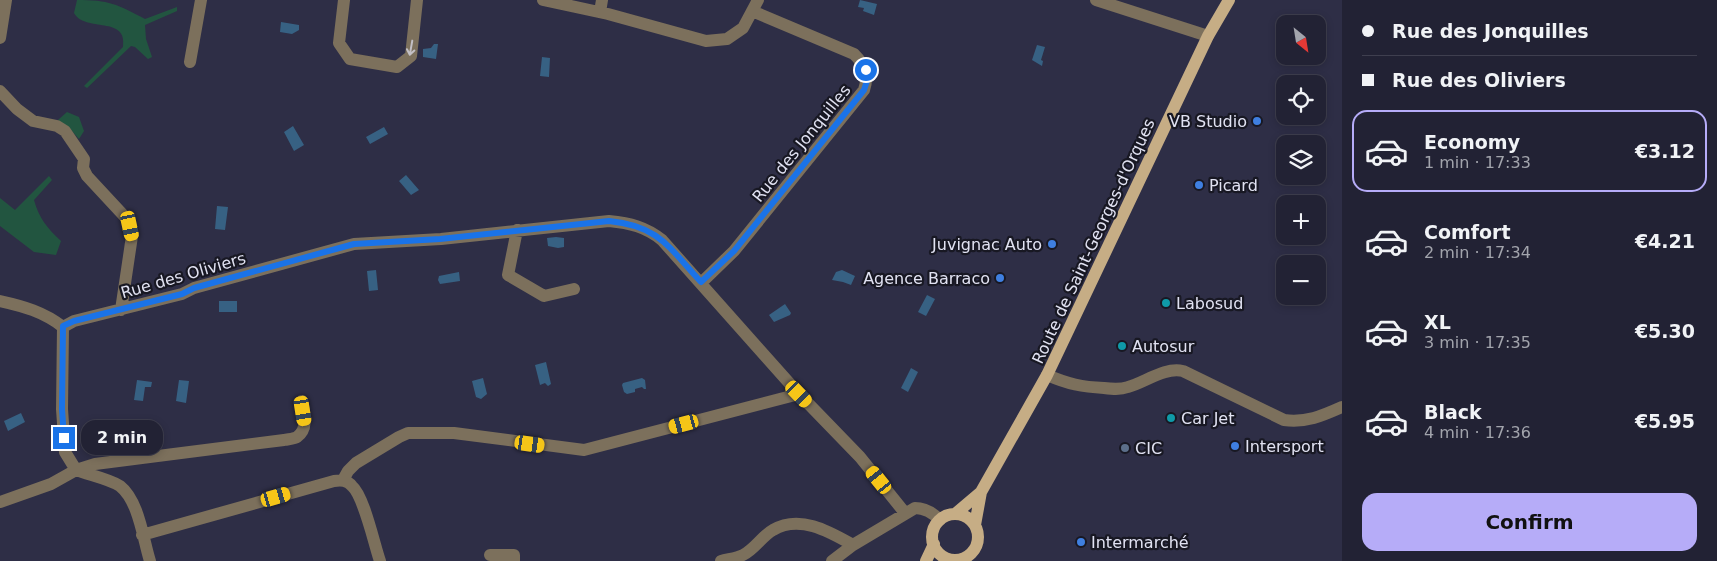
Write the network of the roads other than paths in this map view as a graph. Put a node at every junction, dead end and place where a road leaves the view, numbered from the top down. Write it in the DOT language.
graph roads {
  1 [pos="6,0"];
  2 [pos="200,0"];
  3 [pos="344,0"];
  4 [pos="417,0"];
  5 [pos="543,0"];
  6 [pos="1096,0"];
  7 [pos="1229,0"];
  8 [pos="601,6"];
  9 [pos="755,6"];
  10 [pos="1208,36"];
  11 [pos="0,38"];
  12 [pos="190,62"];
  13 [pos="0,91"];
  14 [pos="518,230"];
  15 [pos="701,282"];
  16 [pos="574,289"];
  17 [pos="0,301"];
  18 [pos="121,310"];
  19 [pos="63,326"];
  20 [pos="1047,375"];
  21 [pos="799,394"];
  22 [pos="302,401"];
  23 [pos="1342,407"];
  24 [pos="76,470"];
  25 [pos="343,480"];
  26 [pos="981,492"];
  27 [pos="0,502"];
  28 [pos="905,513"];
  29 [pos="955,514"];
  30 [pos="940,520"];
  31 [pos="975,526"];
  32 [pos="142,535"];
  33 [pos="934,544"];
  34 [pos="853,545"];
  35 [pos="490,555"];
  36 [pos="960,560"];
  37 [pos="150,561"];
  38 [pos="380,561"];
  39 [pos="514,561"];
  40 [pos="721,561"];
  41 [pos="832,561"];
  42 [pos="926,561"];
  1 -- 11 [label="street"];
  2 -- 12 [label="street"];
  4 -- 3 [label="street, one-way"];
  5 -- 8 [label="street"];
  6 -- 10 [label="street"];
  7 -- 10 [label="main road, Route de Saint-Georges-d'Orques"];
  8 -- 9 [label="street"];
  9 -- 15 [label="street, Rue des Jonquilles"];
  10 -- 20 [label="main road, Route de Saint-Georges-d'Orques"];
  13 -- 18 [label="street"];
  14 -- 15 [label="street, Rue des Oliviers"];
  14 -- 16 [label="street"];
  14 -- 18 [label="street, Rue des Oliviers"];
  15 -- 21 [label="street, Rue des Oliviers"];
  17 -- 19 [label="street"];
  18 -- 19 [label="street, Rue des Oliviers"];
  19 -- 24 [label="street"];
  20 -- 23 [label="street"];
  20 -- 26 [label="main road, Route de Saint-Georges-d'Orques"];
  21 -- 25 [label="street"];
  21 -- 28 [label="street, Rue des Oliviers"];
  22 -- 24 [label="street"];
  24 -- 27 [label="street"];
  24 -- 32 [label="street"];
  25 -- 32 [label="street"];
  25 -- 38 [label="street"];
  26 -- 29 [label="main road, Route de Saint-Georges-d'Orques"];
  26 -- 31 [label="main road, Route de Saint-Georges-d'Orques"];
  28 -- 30 [label="street"];
  28 -- 34 [label="street"];
  29 -- 30 [label="main road"];
  29 -- 31 [label="main road"];
  30 -- 33 [label="main road"];
  31 -- 36 [label="main road"];
  32 -- 37 [label="street"];
  33 -- 36 [label="main road"];
  33 -- 42 [label="main road"];
  34 -- 40 [label="street"];
  34 -- 41 [label="street"];
  35 -- 39 [label="street"];
}
